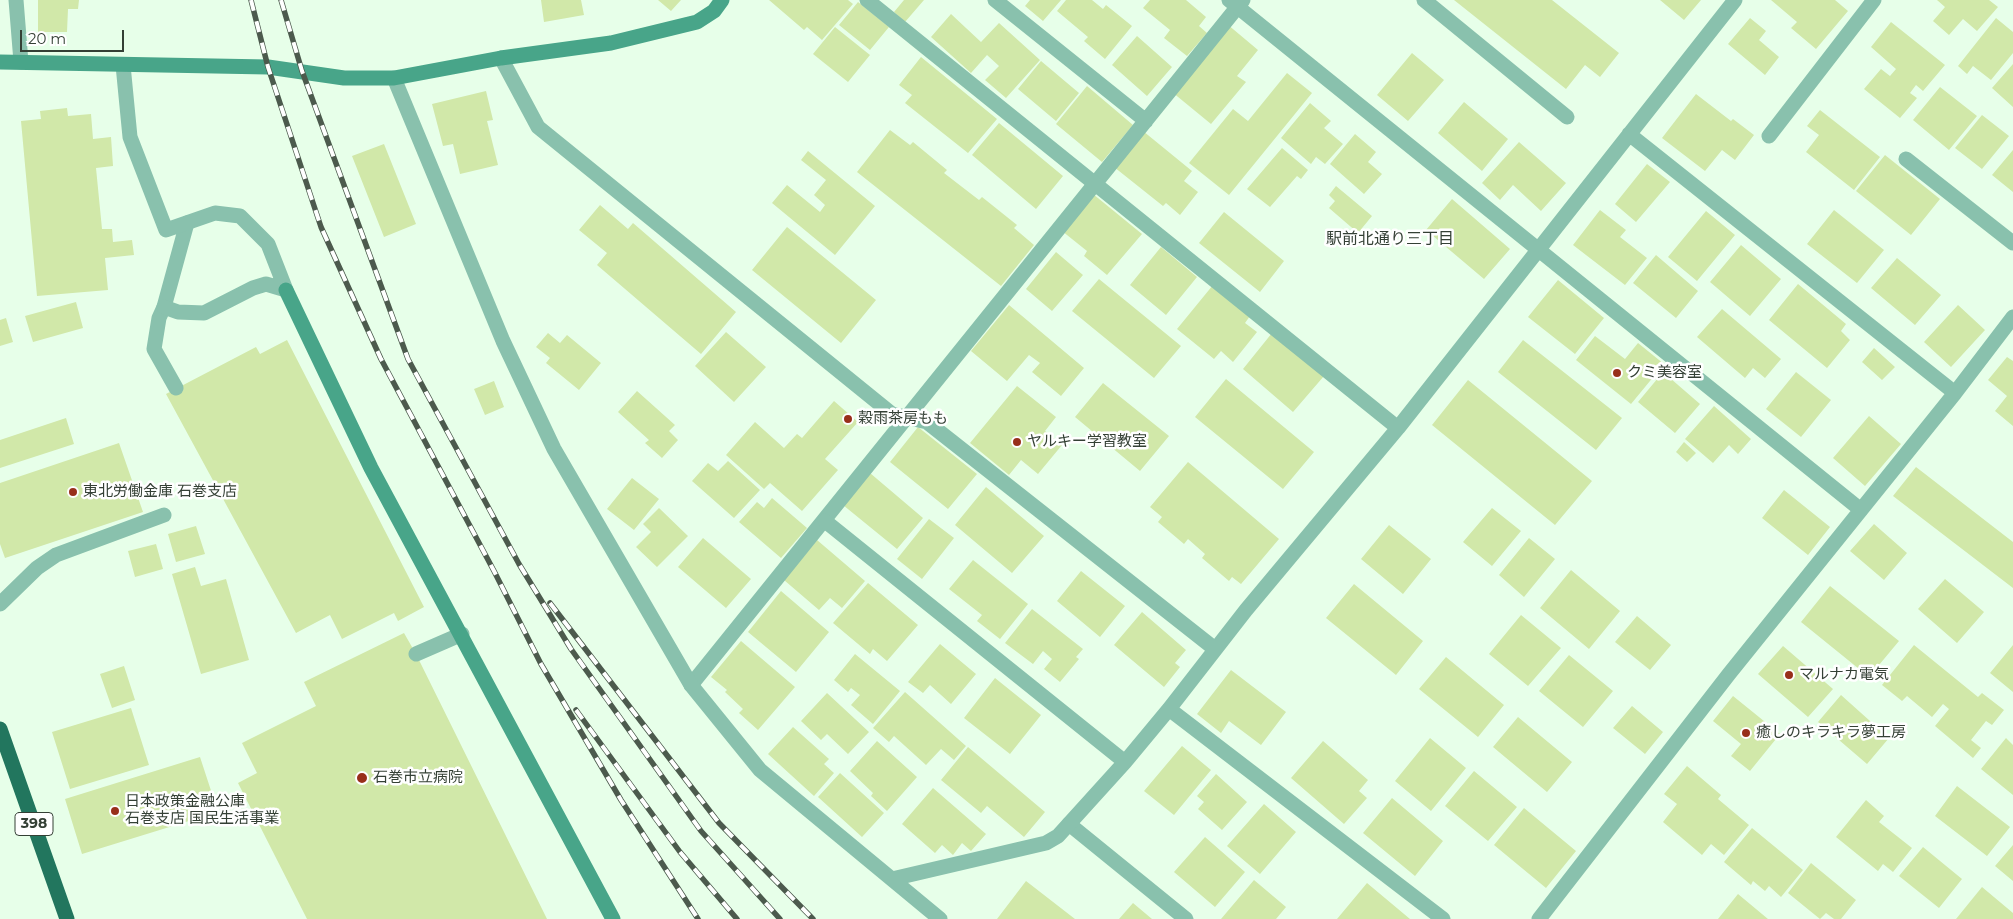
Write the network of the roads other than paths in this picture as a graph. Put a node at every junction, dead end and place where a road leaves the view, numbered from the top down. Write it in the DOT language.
graph roads {
  1 [pos="16,0"];
  2 [pos="722,0"];
  3 [pos="867,0"];
  4 [pos="995,0"];
  5 [pos="1424,0"];
  6 [pos="1735,0"];
  7 [pos="1874,0"];
  8 [pos="1236,2"];
  9 [pos="501,58"];
  10 [pos="0,62"];
  11 [pos="22,62"];
  12 [pos="123,65"];
  13 [pos="394,78"];
  14 [pos="1566,117"];
  15 [pos="1146,121"];
  16 [pos="1629,134"];
  17 [pos="1769,136"];
  18 [pos="1906,159"];
  19 [pos="1095,185"];
  20 [pos="187,223"];
  21 [pos="2013,242"];
  22 [pos="1537,248"];
  23 [pos="286,290"];
  24 [pos="164,307"];
  25 [pos="2013,317"];
  26 [pos="176,388"];
  27 [pos="1955,393"];
  28 [pos="908,417"];
  29 [pos="1398,428"];
  30 [pos="1861,510"];
  31 [pos="164,515"];
  32 [pos="825,520"];
  33 [pos="0,604"];
  34 [pos="462,634"];
  35 [pos="1215,649"];
  36 [pos="416,654"];
  37 [pos="691,686"];
  38 [pos="1169,710"];
  39 [pos="0,729"];
  40 [pos="1125,762"];
  41 [pos="1069,824"];
  42 [pos="892,878"];
  43 [pos="67,919"];
  44 [pos="613,919"];
  45 [pos="940,919"];
  46 [pos="1186,919"];
  47 [pos="1443,919"];
  48 [pos="1539,919"];
  1 -- 11 [label="street"];
  2 -- 9 [label="street"];
  3 -- 19 [label="street"];
  4 -- 15 [label="street"];
  5 -- 14 [label="street"];
  6 -- 16 [label="street"];
  7 -- 17 [label="street"];
  8 -- 15 [label="street"];
  8 -- 22 [label="street"];
  9 -- 13 [label="street"];
  9 -- 28 [label="street"];
  10 -- 11 [label="street"];
  11 -- 12 [label="street"];
  12 -- 13 [label="street"];
  12 -- 20 [label="street"];
  13 -- 37 [label="street"];
  15 -- 19 [label="street"];
  16 -- 22 [label="street"];
  16 -- 27 [label="street"];
  18 -- 21 [label="street"];
  19 -- 28 [label="street"];
  19 -- 29 [label="street"];
  20 -- 23 [label="street"];
  20 -- 24 [label="street"];
  22 -- 29 [label="street"];
  22 -- 30 [label="street"];
  23 -- 24 [label="street"];
  23 -- 34 [label="street"];
  24 -- 26 [label="street"];
  25 -- 27 [label="street"];
  27 -- 30 [label="street"];
  28 -- 32 [label="street"];
  28 -- 35 [label="street"];
  29 -- 35 [label="street"];
  30 -- 48 [label="street"];
  31 -- 33 [label="street"];
  32 -- 37 [label="street"];
  32 -- 40 [label="street"];
  34 -- 36 [label="street"];
  34 -- 44 [label="street"];
  35 -- 38 [label="street"];
  37 -- 42 [label="street"];
  38 -- 40 [label="street"];
  38 -- 47 [label="street"];
  39 -- 43 [label="highway, 398"];
  40 -- 41 [label="street"];
  41 -- 42 [label="street"];
  41 -- 46 [label="street"];
  42 -- 45 [label="street"];
}
